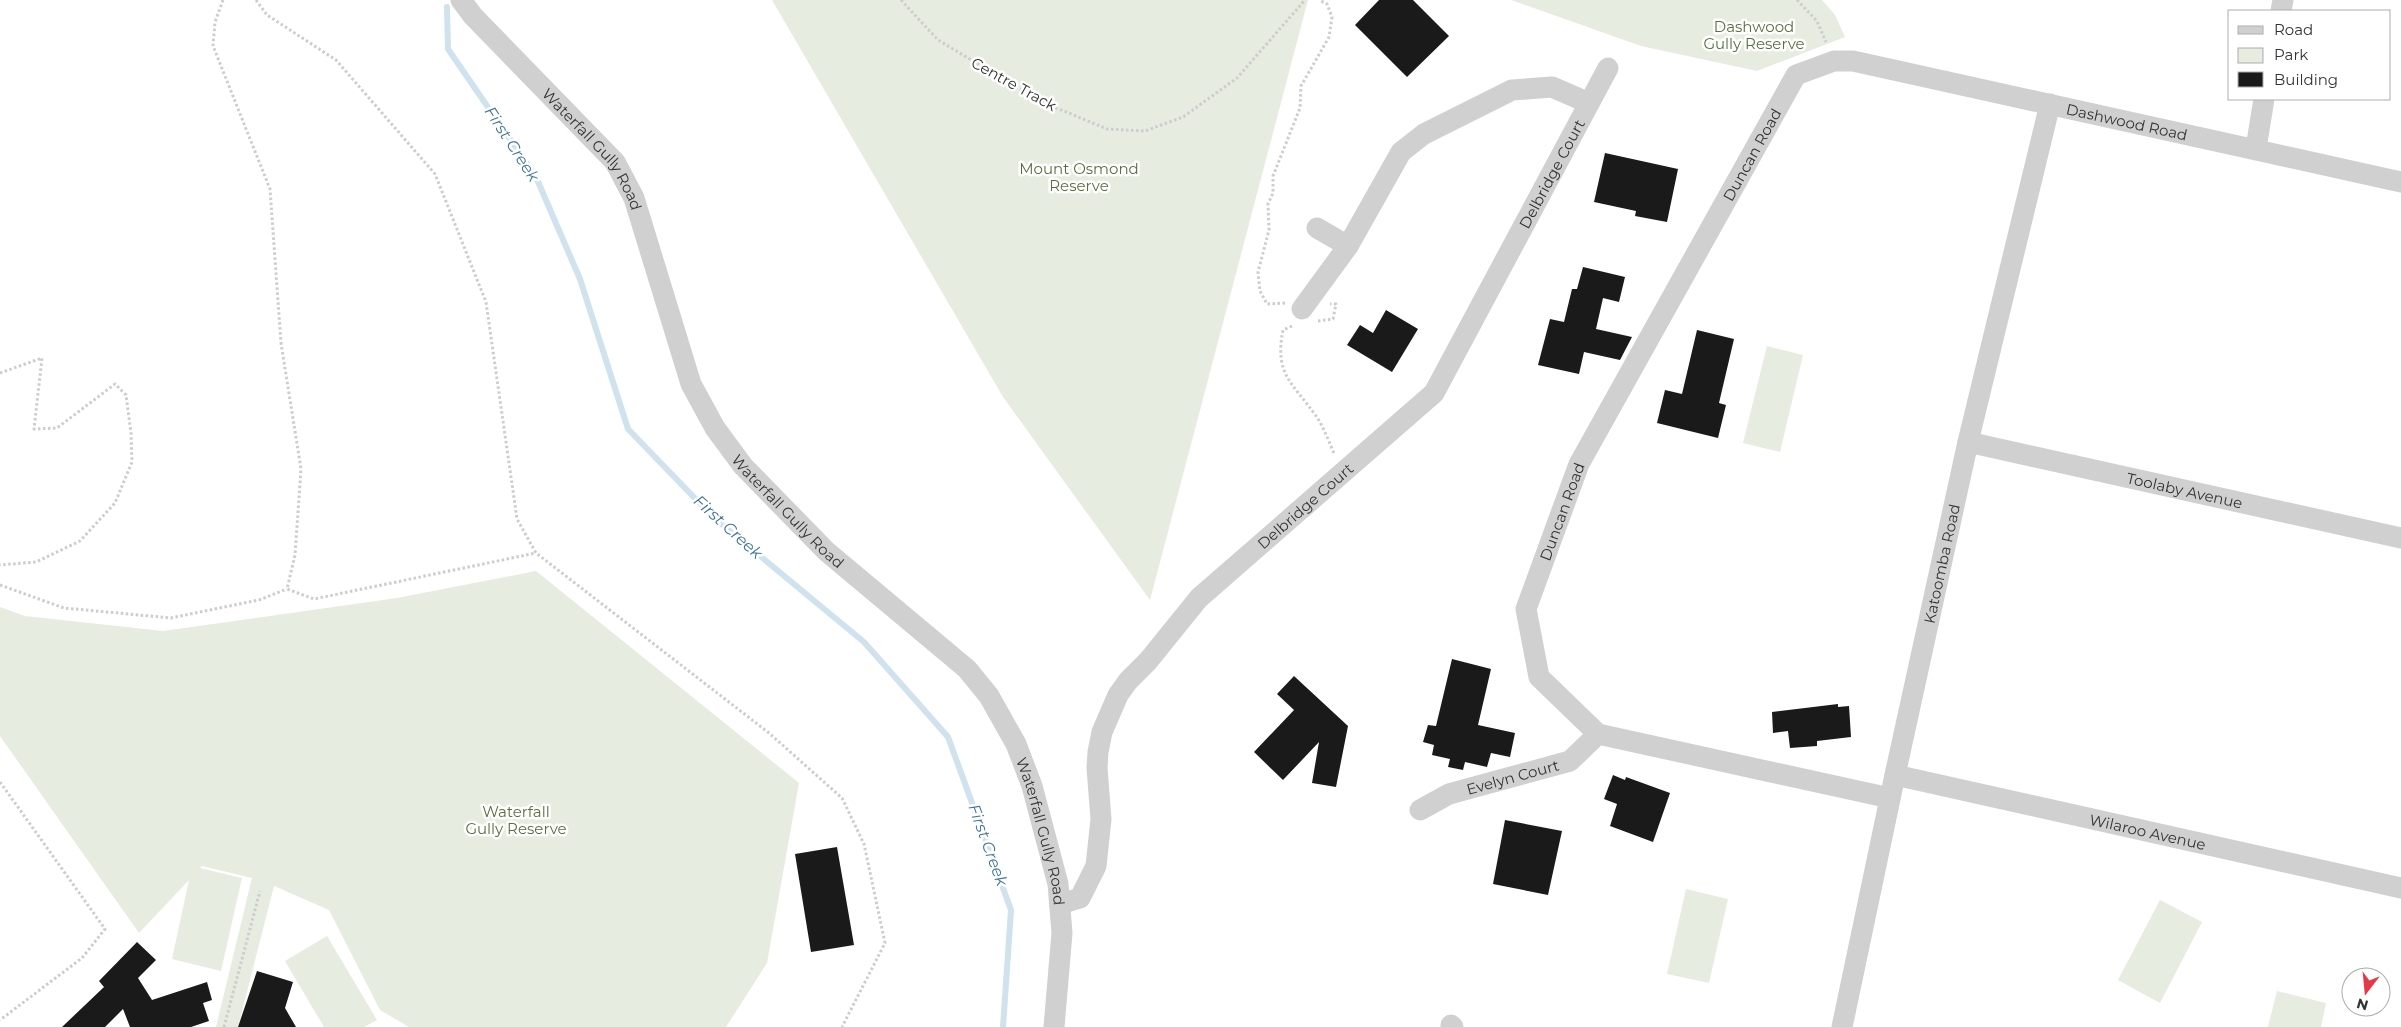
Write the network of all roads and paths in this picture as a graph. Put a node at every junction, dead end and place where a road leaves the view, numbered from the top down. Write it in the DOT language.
graph roads {
  1 [pos="223,0"];
  2 [pos="256,0"];
  3 [pos="461,0"];
  4 [pos="901,0"];
  5 [pos="1305,0"];
  6 [pos="1319,0"];
  7 [pos="1797,0"];
  8 [pos="1843,61"];
  9 [pos="1608,68"];
  10 [pos="2264,100"];
  11 [pos="1589,103"];
  12 [pos="2050,104"];
  13 [pos="2256,148"];
  14 [pos="2401,182"];
  15 [pos="1317,228"];
  16 [pos="1348,246"];
  17 [pos="1304,315"];
  18 [pos="0,373"];
  19 [pos="1968,442"];
  20 [pos="1340,476"];
  21 [pos="2401,538"];
  22 [pos="536,553"];
  23 [pos="0,565"];
  24 [pos="0,585"];
  25 [pos="287,589"];
  26 [pos="1598,734"];
  27 [pos="1895,775"];
  28 [pos="0,782"];
  29 [pos="1890,798"];
  30 [pos="1420,810"];
  31 [pos="2401,888"];
  32 [pos="260,892"];
  33 [pos="1060,904"];
  34 [pos="0,1020"];
  35 [pos="224,1027"];
  36 [pos="842,1027"];
  37 [pos="1054,1027"];
  38 [pos="1842,1027"];
  1 -- 25 [label="path"];
  2 -- 22 [label="path"];
  3 -- 33 [label="street, Waterfall Gully Road"];
  4 -- 5 [label="path, Centre Track"];
  6 -- 17 [label="path"];
  7 -- 8 [label="path"];
  8 -- 12 [label="street, Dashwood Road"];
  8 -- 26 [label="street, Duncan Road"];
  9 -- 11 [label="street, Delbridge Court"];
  10 -- 13 [label="street"];
  11 -- 16 [label="street, Delbridge Court"];
  11 -- 20 [label="street, Delbridge Court"];
  12 -- 13 [label="street, Dashwood Road"];
  12 -- 19 [label="street, Katoomba Road"];
  13 -- 14 [label="street, Dashwood Road"];
  15 -- 16 [label="street"];
  16 -- 17 [label="street, Delbridge Court"];
  17 -- 17 [label="path"];
  17 -- 20 [label="path"];
  18 -- 23 [label="path"];
  19 -- 21 [label="street, Toolaby Avenue"];
  19 -- 27 [label="street, Katoomba Road"];
  20 -- 33 [label="street, Delbridge Court"];
  22 -- 25 [label="path"];
  22 -- 36 [label="path"];
  24 -- 25 [label="path"];
  26 -- 29 [label="street"];
  26 -- 30 [label="street, Evelyn Court"];
  27 -- 29 [label="street, Katoomba Road"];
  27 -- 31 [label="street, Wilaroo Avenue"];
  28 -- 34 [label="path"];
  29 -- 38 [label="street, Katoomba Road"];
  32 -- 35 [label="path"];
  33 -- 37 [label="street, Waterfall Gully Road"];
}
